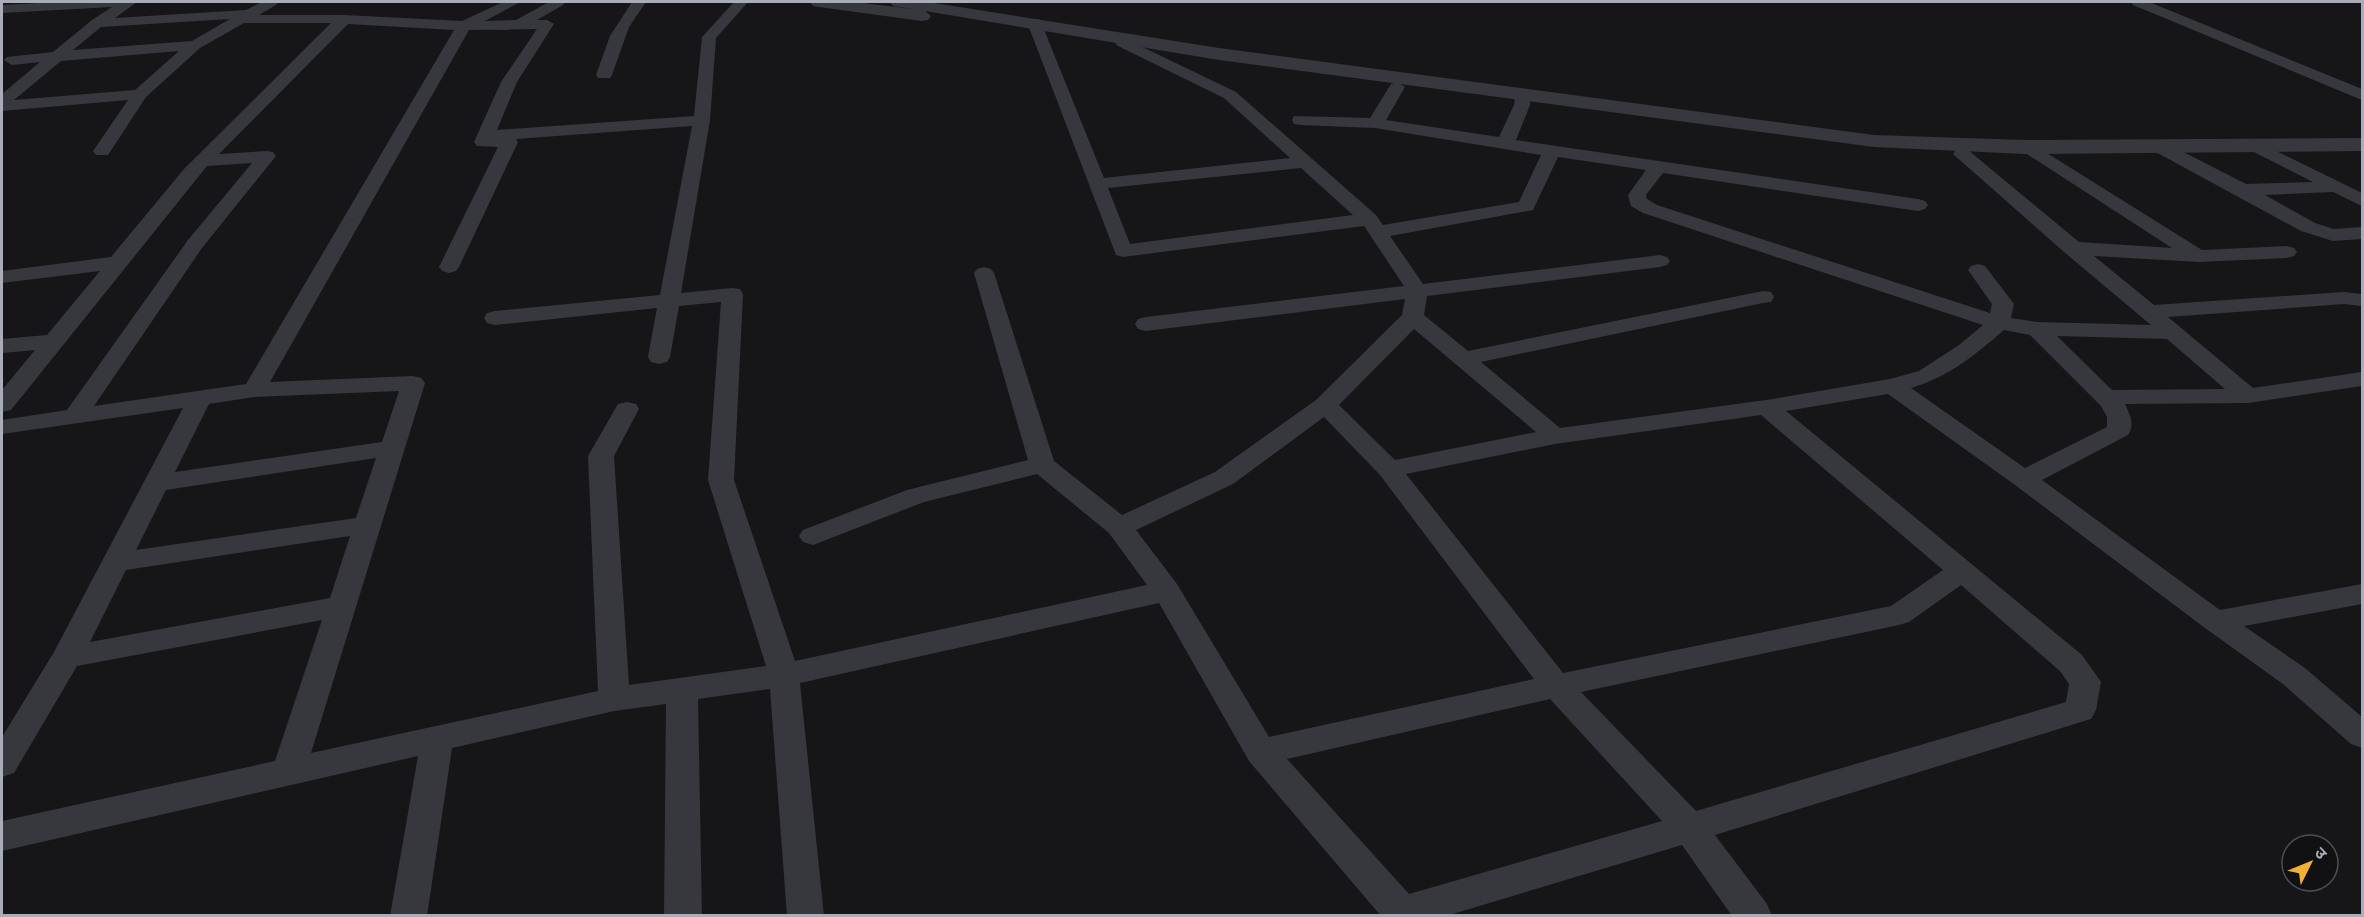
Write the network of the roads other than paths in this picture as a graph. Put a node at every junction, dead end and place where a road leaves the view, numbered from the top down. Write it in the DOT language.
graph roads {
  1 [pos="130,2"];
  2 [pos="143,2"];
  3 [pos="271,2"];
  4 [pos="513,2"];
  5 [pos="558,2"];
  6 [pos="639,2"];
  7 [pos="741,2"];
  8 [pos="819,2"];
  9 [pos="899,2"];
  10 [pos="2138,2"];
  11 [pos="2,9"];
  12 [pos="243,16"];
  13 [pos="344,19"];
  14 [pos="97,23"];
  15 [pos="519,24"];
  16 [pos="464,26"];
  17 [pos="1035,27"];
  18 [pos="1125,41"];
  19 [pos="195,45"];
  20 [pos="54,57"];
  21 [pos="12,60"];
  22 [pos="604,75"];
  23 [pos="1397,87"];
  24 [pos="140,94"];
  25 [pos="2362,95"];
  26 [pos="1522,100"];
  27 [pos="2,104"];
  28 [pos="702,120"];
  29 [pos="1300,120"];
  30 [pos="1375,123"];
  31 [pos="485,137"];
  32 [pos="1506,142"];
  33 [pos="2252,144"];
  34 [pos="2362,145"];
  35 [pos="1876,146"];
  36 [pos="2025,147"];
  37 [pos="2158,147"];
  38 [pos="102,151"];
  39 [pos="1552,151"];
  40 [pos="1962,154"];
  41 [pos="202,160"];
  42 [pos="1305,162"];
  43 [pos="1658,166"];
  44 [pos="1097,184"];
  45 [pos="2337,186"];
  46 [pos="2362,186"];
  47 [pos="2243,190"];
  48 [pos="2362,200"];
  49 [pos="1918,205"];
  50 [pos="1374,226"];
  51 [pos="2362,233"];
  52 [pos="2071,248"];
  53 [pos="2287,252"];
  54 [pos="2199,256"];
  55 [pos="1660,261"];
  56 [pos="118,262"];
  57 [pos="449,267"];
  58 [pos="1977,270"];
  59 [pos="984,273"];
  60 [pos="2,277"];
  61 [pos="1418,290"];
  62 [pos="1763,297"];
  63 [pos="2362,300"];
  64 [pos="669,301"];
  65 [pos="2149,312"];
  66 [pos="1413,317"];
  67 [pos="495,318"];
  68 [pos="1999,323"];
  69 [pos="1146,324"];
  70 [pos="2037,329"];
  71 [pos="2174,332"];
  72 [pos="54,340"];
  73 [pos="2,346"];
  74 [pos="658,357"];
  75 [pos="1465,359"];
  76 [pos="2362,379"];
  77 [pos="1892,386"];
  78 [pos="254,390"];
  79 [pos="2248,396"];
  80 [pos="200,398"];
  81 [pos="2111,403"];
  82 [pos="2,405"];
  83 [pos="1325,405"];
  84 [pos="1767,406"];
  85 [pos="627,409"];
  86 [pos="75,416"];
  87 [pos="2,427"];
  88 [pos="1555,436"];
  89 [pos="392,448"];
  90 [pos="1042,465"];
  91 [pos="1389,469"];
  92 [pos="2024,479"];
  93 [pos="156,483"];
  94 [pos="367,525"];
  95 [pos="1119,527"];
  96 [pos="813,536"];
  97 [pos="116,562"];
  98 [pos="1963,570"];
  99 [pos="1167,591"];
  100 [pos="2362,594"];
  101 [pos="341,606"];
  102 [pos="2215,621"];
  103 [pos="67,657"];
  104 [pos="784,675"];
  105 [pos="1556,686"];
  106 [pos="682,691"];
  107 [pos="614,699"];
  108 [pos="2362,735"];
  109 [pos="436,739"];
  110 [pos="1260,752"];
  111 [pos="2,764"];
  112 [pos="288,773"];
  113 [pos="1690,828"];
  114 [pos="2,836"];
  115 [pos="1404,914"];
  116 [pos="408,915"];
  117 [pos="683,915"];
  118 [pos="806,915"];
  119 [pos="1754,915"];
  1 -- 2 [label="street"];
  1 -- 11 [label="street"];
  1 -- 14 [label="street"];
  3 -- 12 [label="street"];
  4 -- 16 [label="street"];
  5 -- 15 [label="street"];
  6 -- 22 [label="street"];
  7 -- 28 [label="street"];
  8 -- 17 [label="street"];
  9 -- 17 [label="street"];
  10 -- 25 [label="street"];
  12 -- 13 [label="street"];
  12 -- 14 [label="street"];
  12 -- 19 [label="street"];
  13 -- 16 [label="street"];
  13 -- 41 [label="street"];
  14 -- 20 [label="street"];
  15 -- 16 [label="street"];
  15 -- 31 [label="street"];
  16 -- 78 [label="street"];
  17 -- 18 [label="street"];
  17 -- 44 [label="street"];
  18 -- 23 [label="street"];
  18 -- 26 [label="street"];
  18 -- 42 [label="street"];
  19 -- 20 [label="street"];
  19 -- 24 [label="street"];
  20 -- 21 [label="street"];
  20 -- 27 [label="street"];
  23 -- 26 [label="street"];
  23 -- 30 [label="street"];
  24 -- 27 [label="street"];
  24 -- 38 [label="street"];
  26 -- 32 [label="street"];
  26 -- 35 [label="street"];
  28 -- 31 [label="street"];
  28 -- 64 [label="street"];
  29 -- 30 [label="street"];
  30 -- 32 [label="street"];
  31 -- 57 [label="street"];
  32 -- 39 [label="street"];
  33 -- 34 [label="street"];
  33 -- 37 [label="street"];
  33 -- 45 [label="street"];
  35 -- 36 [label="street"];
  35 -- 40 [label="street"];
  36 -- 37 [label="street"];
  36 -- 40 [label="street"];
  36 -- 54 [label="street"];
  37 -- 47 [label="street"];
  39 -- 43 [label="street"];
  39 -- 50 [label="street"];
  40 -- 52 [label="street"];
  41 -- 56 [label="street"];
  41 -- 86 [label="street"];
  42 -- 44 [label="street"];
  42 -- 50 [label="street"];
  43 -- 49 [label="street"];
  43 -- 68 [label="street"];
  44 -- 50 [label="street"];
  45 -- 46 [label="street"];
  45 -- 47 [label="street"];
  45 -- 48 [label="street"];
  47 -- 51 [label="street"];
  50 -- 61 [label="street"];
  52 -- 54 [label="street"];
  52 -- 65 [label="street"];
  53 -- 54 [label="street"];
  55 -- 61 [label="street"];
  56 -- 60 [label="street"];
  56 -- 72 [label="street"];
  58 -- 68 [label="street"];
  59 -- 90 [label="street"];
  61 -- 66 [label="street"];
  61 -- 69 [label="street"];
  62 -- 75 [label="street"];
  63 -- 65 [label="street"];
  64 -- 67 [label="street"];
  64 -- 74 [label="street"];
  64 -- 104 [label="street"];
  65 -- 71 [label="street"];
  66 -- 75 [label="street"];
  66 -- 83 [label="street"];
  68 -- 70 [label="street"];
  68 -- 77 [label="street"];
  70 -- 71 [label="street"];
  70 -- 81 [label="street"];
  71 -- 79 [label="street"];
  72 -- 73 [label="street"];
  72 -- 82 [label="street"];
  75 -- 88 [label="street"];
  76 -- 79 [label="street"];
  77 -- 84 [label="street"];
  77 -- 92 [label="street"];
  78 -- 80 [label="street"];
  78 -- 89 [label="street"];
  79 -- 81 [label="street"];
  80 -- 86 [label="street"];
  80 -- 93 [label="street"];
  81 -- 92 [label="street"];
  83 -- 91 [label="street"];
  83 -- 95 [label="street"];
  84 -- 88 [label="street"];
  84 -- 98 [label="street"];
  85 -- 107 [label="street"];
  86 -- 87 [label="street"];
  88 -- 91 [label="street"];
  89 -- 93 [label="street"];
  89 -- 94 [label="street"];
  90 -- 95 [label="street"];
  90 -- 96 [label="street"];
  91 -- 105 [label="street"];
  92 -- 102 [label="street"];
  93 -- 97 [label="street"];
  94 -- 97 [label="street"];
  94 -- 101 [label="street"];
  95 -- 99 [label="street"];
  97 -- 103 [label="street"];
  98 -- 105 [label="street"];
  98 -- 113 [label="street"];
  99 -- 104 [label="street"];
  99 -- 110 [label="street"];
  100 -- 102 [label="street"];
  101 -- 103 [label="street"];
  101 -- 112 [label="street"];
  102 -- 108 [label="street"];
  103 -- 111 [label="street"];
  104 -- 106 [label="street"];
  104 -- 118 [label="street"];
  105 -- 110 [label="street"];
  105 -- 113 [label="street"];
  106 -- 107 [label="street"];
  106 -- 117 [label="street"];
  107 -- 109 [label="street"];
  109 -- 112 [label="street"];
  109 -- 116 [label="street"];
  110 -- 115 [label="street"];
  112 -- 114 [label="street"];
  113 -- 115 [label="street"];
  113 -- 119 [label="street"];
}
